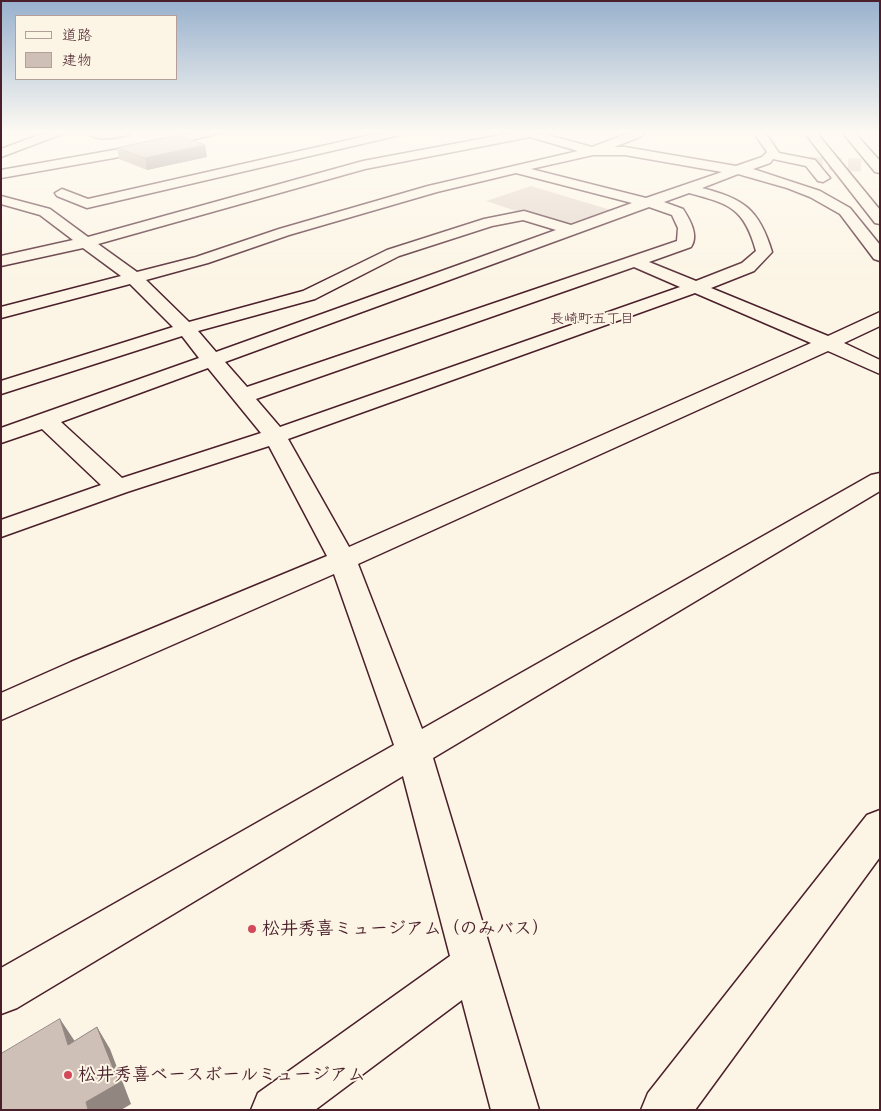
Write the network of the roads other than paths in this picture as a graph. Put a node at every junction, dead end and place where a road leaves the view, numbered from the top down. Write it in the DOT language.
graph roads {
  1 [pos="175,184"];
  2 [pos="295,184"];
  3 [pos="460,184"];
  4 [pos="571,184"];
  5 [pos="700,184"];
  6 [pos="788,184"];
  7 [pos="852,184"];
  8 [pos="865,184"];
  9 [pos="81,188"];
  10 [pos="688,188"];
  11 [pos="53,195"];
  12 [pos="880,199"];
  13 [pos="5,203"];
  14 [pos="649,203"];
  15 [pos="880,220"];
  16 [pos="570,230"];
  17 [pos="87,242"];
  18 [pos="880,256"];
  19 [pos="1,262"];
  20 [pos="636,262"];
  21 [pos="133,277"];
  22 [pos="697,287"];
  23 [pos="1,313"];
  24 [pos="880,318"];
  25 [pos="185,329"];
  26 [pos="827,343"];
  27 [pos="212,360"];
  28 [pos="880,368"];
  29 [pos="1,388"];
  30 [pos="244,396"];
  31 [pos="46,420"];
  32 [pos="1,436"];
  33 [pos="275,436"];
  34 [pos="880,480"];
  35 [pos="118,488"];
  36 [pos="1,529"];
  37 [pos="343,560"];
  38 [pos="1,707"];
  39 [pos="414,752"];
  40 [pos="880,827"];
  41 [pos="474,965"];
  42 [pos="1,992"];
  43 [pos="276,1110"];
  44 [pos="515,1110"];
  45 [pos="665,1110"];
  1 -- 11 [label="main road"];
  2 -- 17 [label="main road"];
  3 -- 21 [label="main road"];
  4 -- 14 [label="main road"];
  5 -- 10 [label="main road"];
  6 -- 18 [label="main road"];
  7 -- 15 [label="main road"];
  8 -- 12 [label="main road"];
  9 -- 11 [label="main road"];
  10 -- 14 [label="main road"];
  10 -- 22 [label="main road"];
  11 -- 13 [label="main road"];
  13 -- 17 [label="main road"];
  14 -- 16 [label="main road"];
  14 -- 20 [label="main road"];
  16 -- 25 [label="main road"];
  16 -- 27 [label="main road"];
  17 -- 19 [label="main road"];
  17 -- 21 [label="main road"];
  20 -- 22 [label="main road"];
  20 -- 30 [label="main road"];
  21 -- 23 [label="main road"];
  21 -- 25 [label="main road"];
  22 -- 26 [label="main road"];
  22 -- 33 [label="main road"];
  24 -- 26 [label="main road"];
  25 -- 27 [label="main road"];
  25 -- 29 [label="main road"];
  26 -- 28 [label="main road"];
  26 -- 37 [label="main road"];
  27 -- 30 [label="main road"];
  27 -- 31 [label="main road"];
  30 -- 33 [label="main road"];
  31 -- 32 [label="main road"];
  31 -- 35 [label="main road"];
  33 -- 35 [label="main road"];
  33 -- 37 [label="main road"];
  34 -- 39 [label="main road"];
  35 -- 36 [label="main road"];
  37 -- 38 [label="main road"];
  37 -- 39 [label="main road"];
  39 -- 41 [label="main road"];
  39 -- 42 [label="main road"];
  40 -- 45 [label="main road"];
  41 -- 43 [label="main road"];
  41 -- 44 [label="main road"];
}
